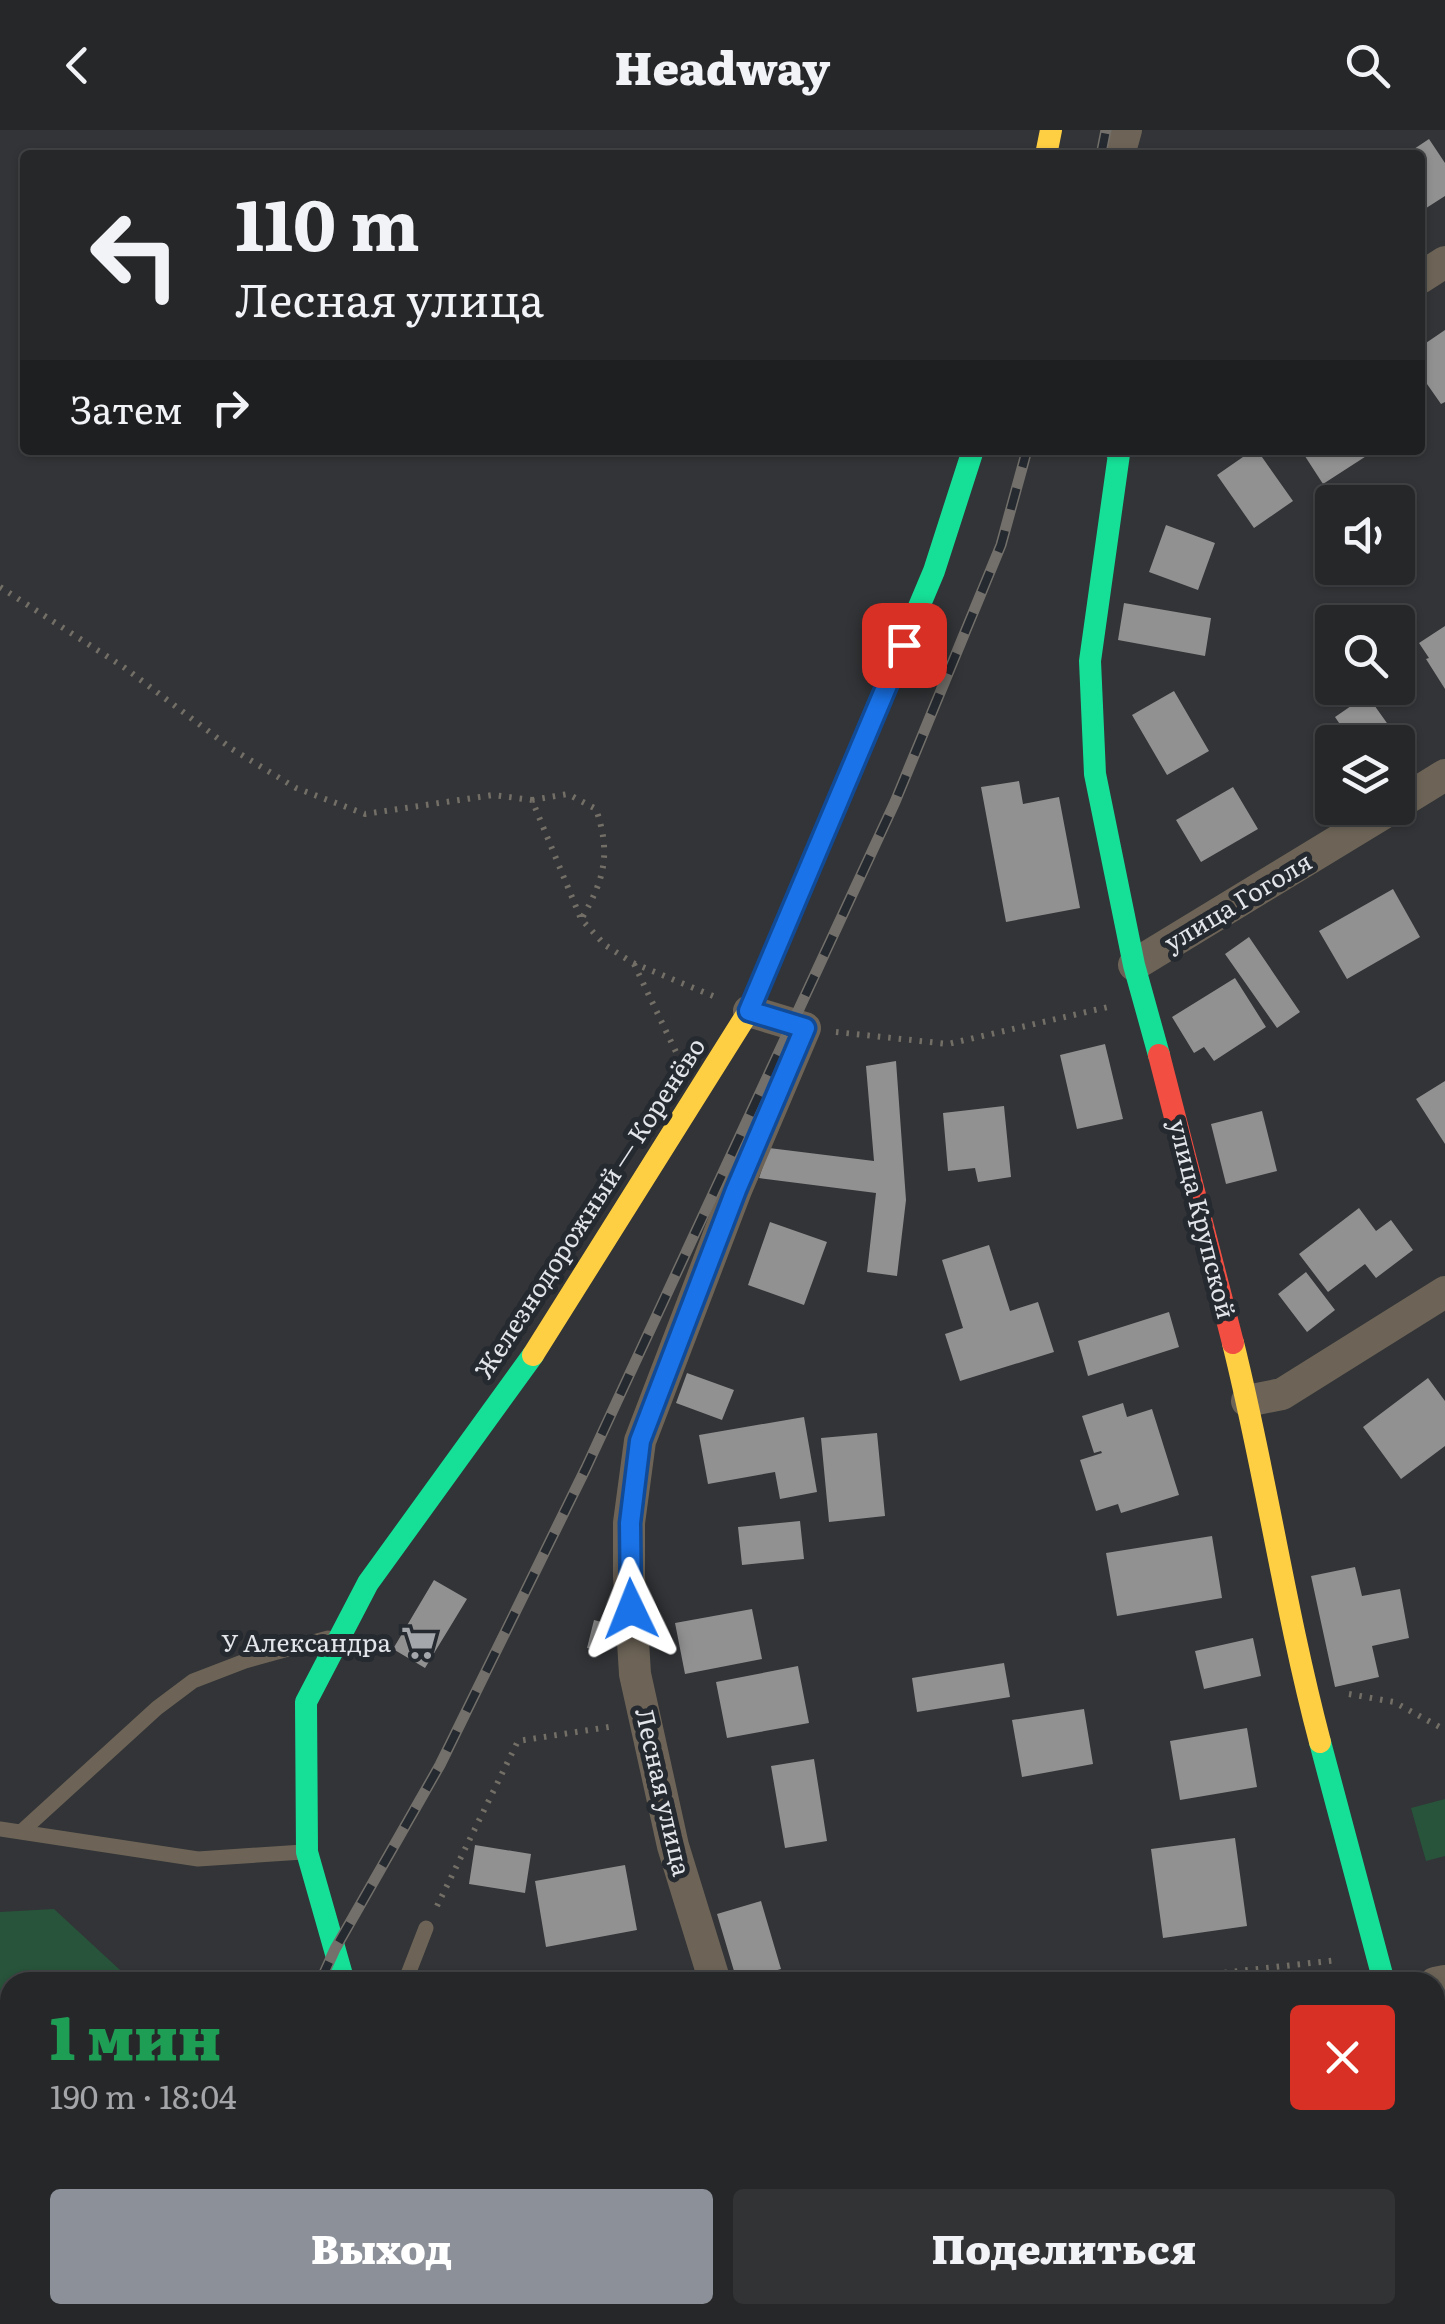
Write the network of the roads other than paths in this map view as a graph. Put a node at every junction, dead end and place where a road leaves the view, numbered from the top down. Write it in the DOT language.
graph roads {
  1 [pos="971,455"];
  2 [pos="1120,455"];
  3 [pos="1445,775"];
  4 [pos="1415,794"];
  5 [pos="1364,825"];
  6 [pos="1134,965"];
  7 [pos="749,1011"];
  8 [pos="1445,1292"];
  9 [pos="1247,1401"];
  10 [pos="342,1634"];
  11 [pos="0,1829"];
  12 [pos="21,1832"];
  13 [pos="307,1852"];
  14 [pos="426,1928"];
  15 [pos="341,1972"];
  16 [pos="409,1972"];
  17 [pos="712,1972"];
  18 [pos="1382,1972"];
  1 -- 7 [label="main road, Железнодорожный — Коренёво"];
  2 -- 6 [label="main road, улица Крупской"];
  3 -- 4 [label="street, улица Гоголя"];
  5 -- 6 [label="street, улица Гоголя"];
  6 -- 9 [label="main road, улица Крупской"];
  7 -- 10 [label="main road, Железнодорожный — Коренёво"];
  7 -- 17 [label="street, Лесная улица"];
  8 -- 9 [label="street"];
  9 -- 18 [label="main road, улица Крупской"];
  10 -- 12 [label="lane"];
  10 -- 13 [label="main road, Железнодорожный — Коренёво"];
  11 -- 12 [label="lane"];
  12 -- 13 [label="lane"];
  13 -- 15 [label="main road, Железнодорожный — Коренёво"];
  14 -- 16 [label="lane"];
}
